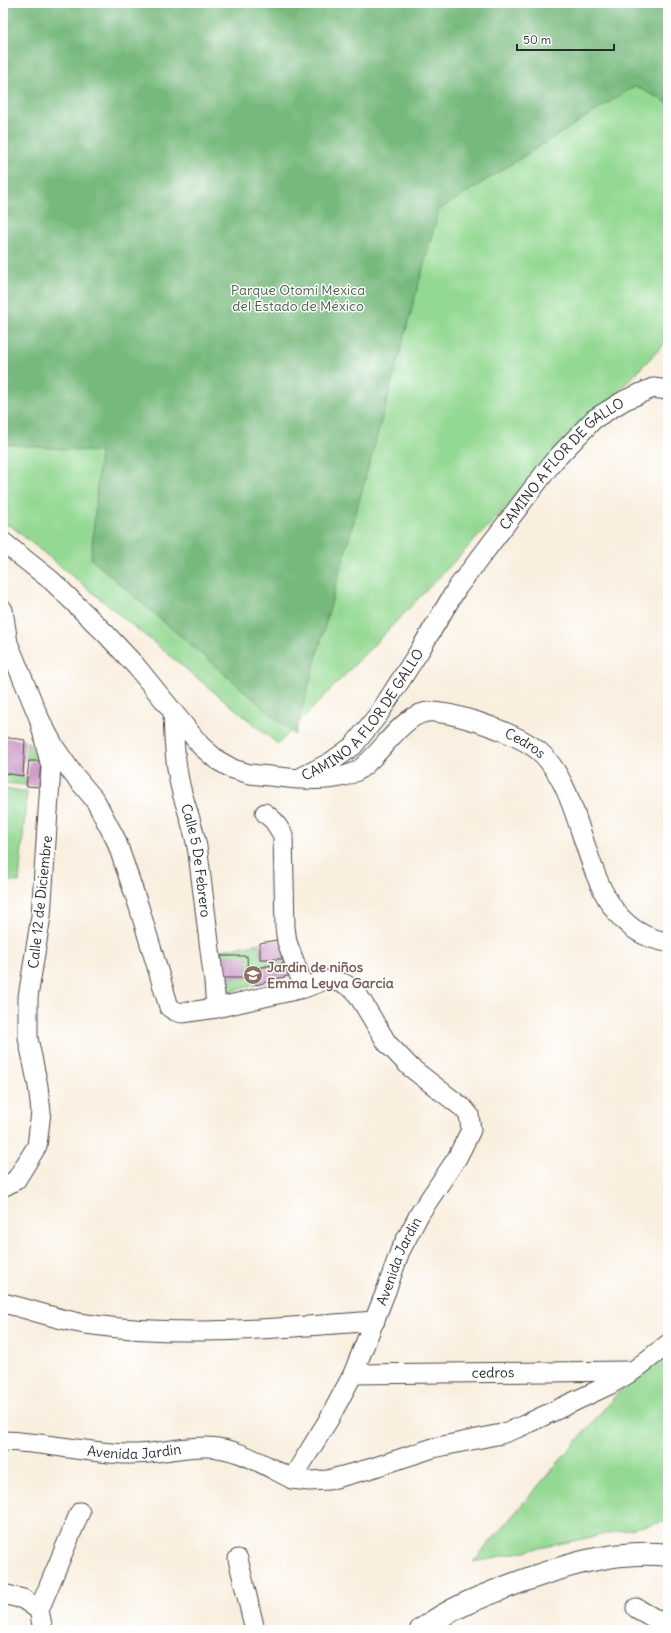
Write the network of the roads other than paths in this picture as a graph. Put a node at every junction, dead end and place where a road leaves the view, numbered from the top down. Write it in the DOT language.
graph roads {
  1 [pos="668,390"];
  2 [pos="3,542"];
  3 [pos="3,610"];
  4 [pos="173,713"];
  5 [pos="39,718"];
  6 [pos="298,779"];
  7 [pos="265,813"];
  8 [pos="668,942"];
  9 [pos="304,988"];
  10 [pos="216,1008"];
  11 [pos="3,1187"];
  12 [pos="3,1303"];
  13 [pos="375,1321"];
  14 [pos="668,1344"];
  15 [pos="633,1371"];
  16 [pos="353,1374"];
  17 [pos="3,1441"];
  18 [pos="292,1479"];
  19 [pos="80,1512"];
  20 [pos="668,1555"];
  21 [pos="238,1559"];
  22 [pos="3,1594"];
  23 [pos="636,1608"];
  24 [pos="39,1610"];
  25 [pos="668,1626"];
  26 [pos="43,1630"];
  27 [pos="255,1630"];
  28 [pos="421,1630"];
  1 -- 6 [label="street, CAMINO A FLOR DE GALLO"];
  2 -- 4 [label="street, CAMINO A FLOR DE GALLO"];
  3 -- 5 [label="street, Calle 12 de Diciembre"];
  4 -- 6 [label="street, CAMINO A FLOR DE GALLO"];
  4 -- 10 [label="street, Calle 5 De Febrero"];
  5 -- 10 [label="street, Avenida Jardin"];
  5 -- 11 [label="street, Calle 12 de Diciembre"];
  6 -- 8 [label="street, Cedros"];
  7 -- 9 [label="street"];
  9 -- 10 [label="street, Avenida Jardin"];
  9 -- 13 [label="street, Avenida Jardin"];
  12 -- 13 [label="street"];
  13 -- 16 [label="street, Avenida Jardin"];
  14 -- 15 [label="street"];
  15 -- 16 [label="street, cedros"];
  15 -- 18 [label="street"];
  16 -- 18 [label="street, Avenida Jardin"];
  17 -- 18 [label="street, Avenida Jardin"];
  19 -- 24 [label="street"];
  20 -- 28 [label="main road"];
  21 -- 27 [label="street"];
  22 -- 24 [label="street"];
  23 -- 25 [label="street"];
  24 -- 26 [label="street"];
}
